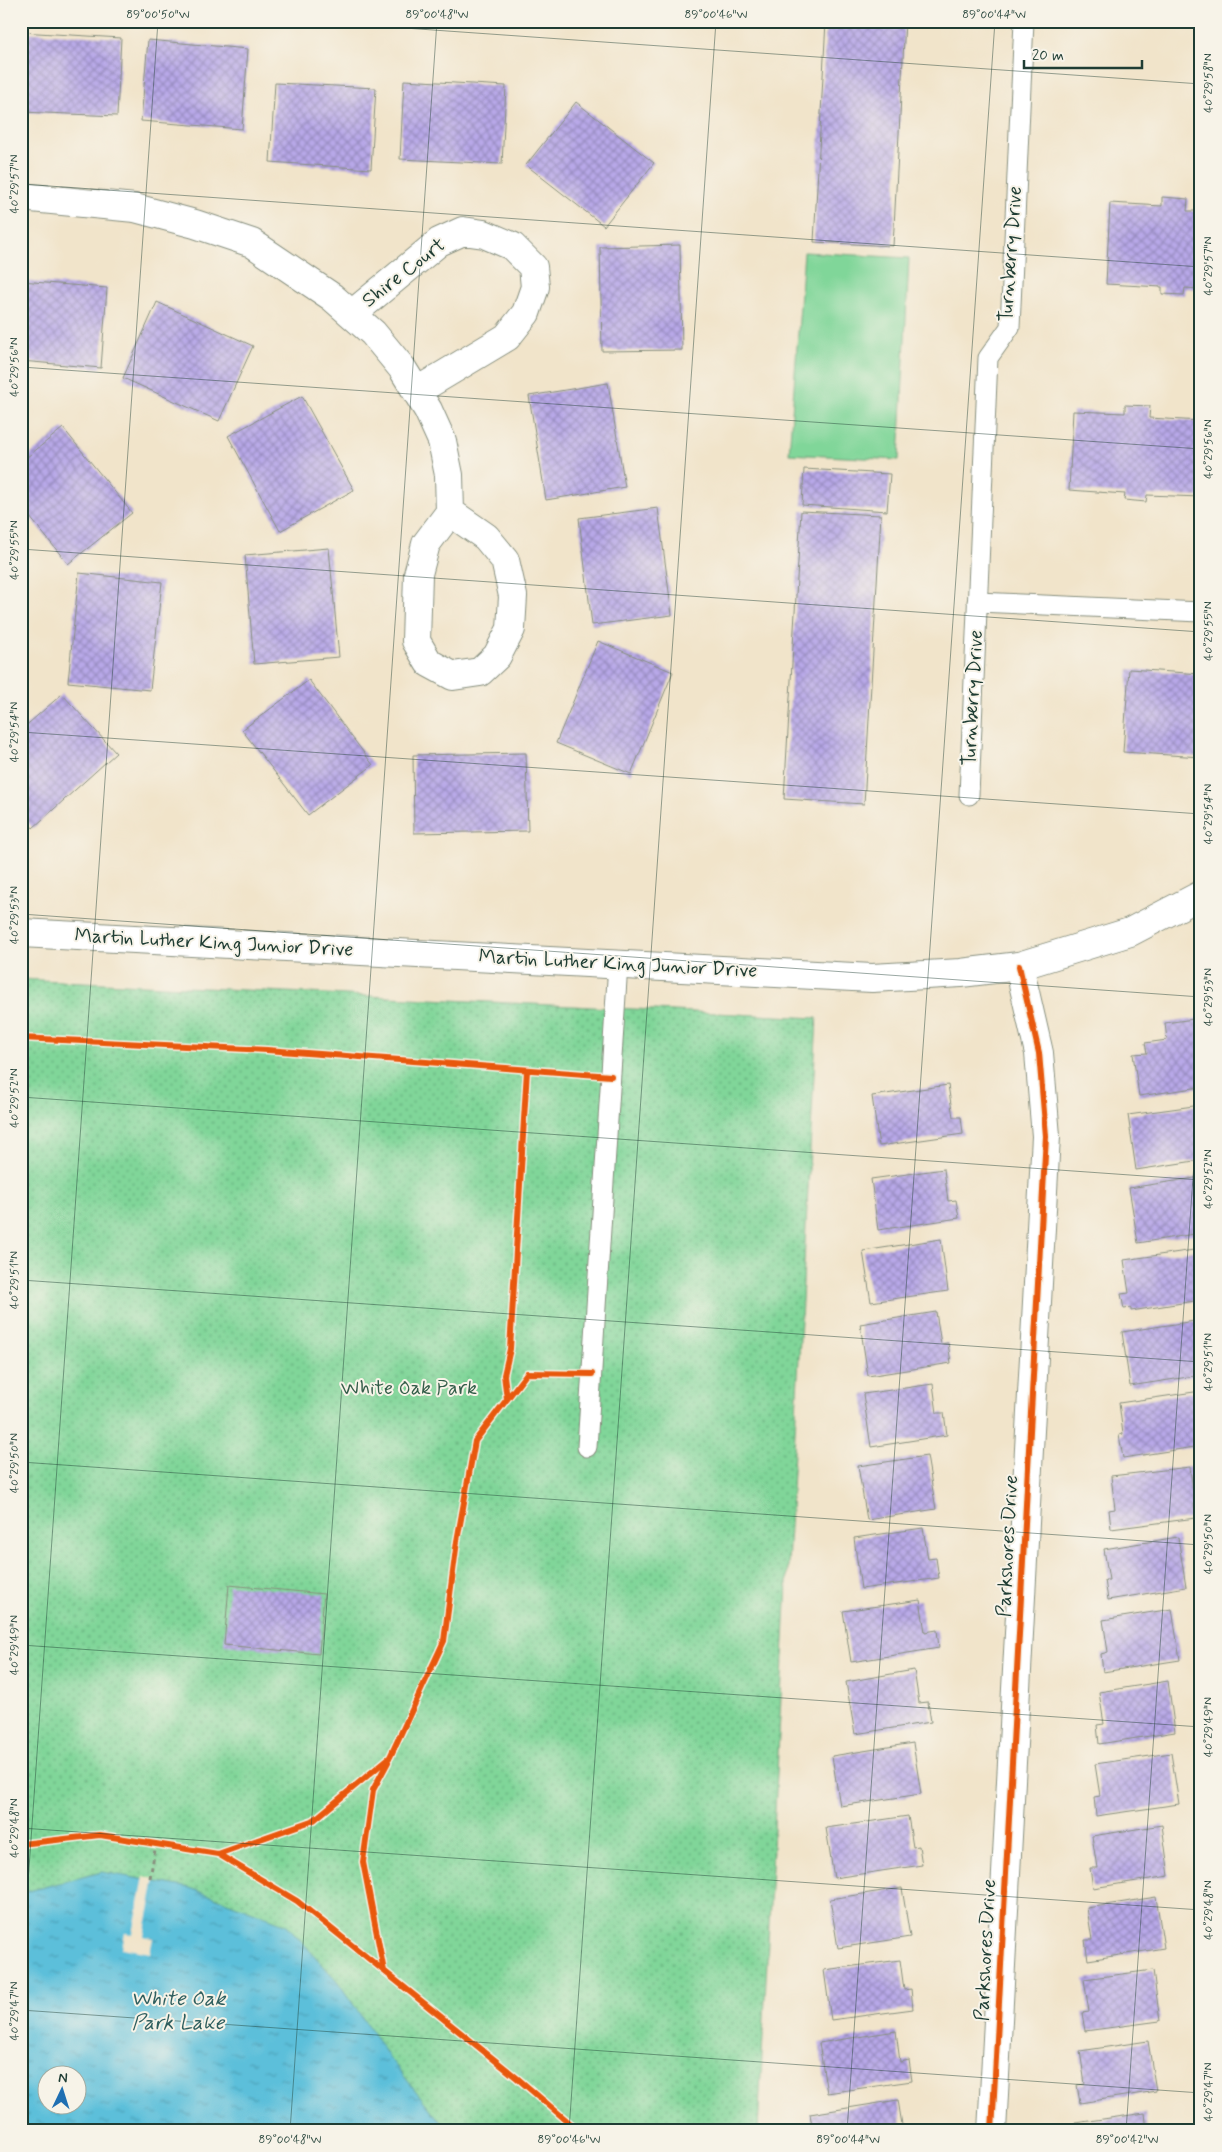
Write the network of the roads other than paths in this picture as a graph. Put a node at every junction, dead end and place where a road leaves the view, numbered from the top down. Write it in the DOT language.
graph roads {
  1 [pos="1024,21"];
  2 [pos="21,196"];
  3 [pos="352,314"];
  4 [pos="417,391"];
  5 [pos="450,512"];
  6 [pos="978,602"];
  7 [pos="1201,612"];
  8 [pos="969,795"];
  9 [pos="1201,895"];
  10 [pos="21,933"];
  11 [pos="618,964"];
  12 [pos="1019,966"];
  13 [pos="587,1448"];
  14 [pos="992,2131"];
  1 -- 6 [label="lane, Turnberry Drive"];
  2 -- 3 [label="street, Shire Court"];
  3 -- 4 [label="street, Shire Court"];
  3 -- 4 [label="street, Shire Court"];
  4 -- 5 [label="street, Shire Court"];
  5 -- 5 [label="street"];
  6 -- 7 [label="lane, Turnberry Drive"];
  6 -- 8 [label="lane, Turnberry Drive"];
  9 -- 12 [label="street, Martin Luther King Junior Drive"];
  10 -- 11 [label="street, Martin Luther King Junior Drive"];
  11 -- 12 [label="street, Martin Luther King Junior Drive"];
  11 -- 13 [label="lane"];
  12 -- 14 [label="street, Parkshores Drive"];
}
